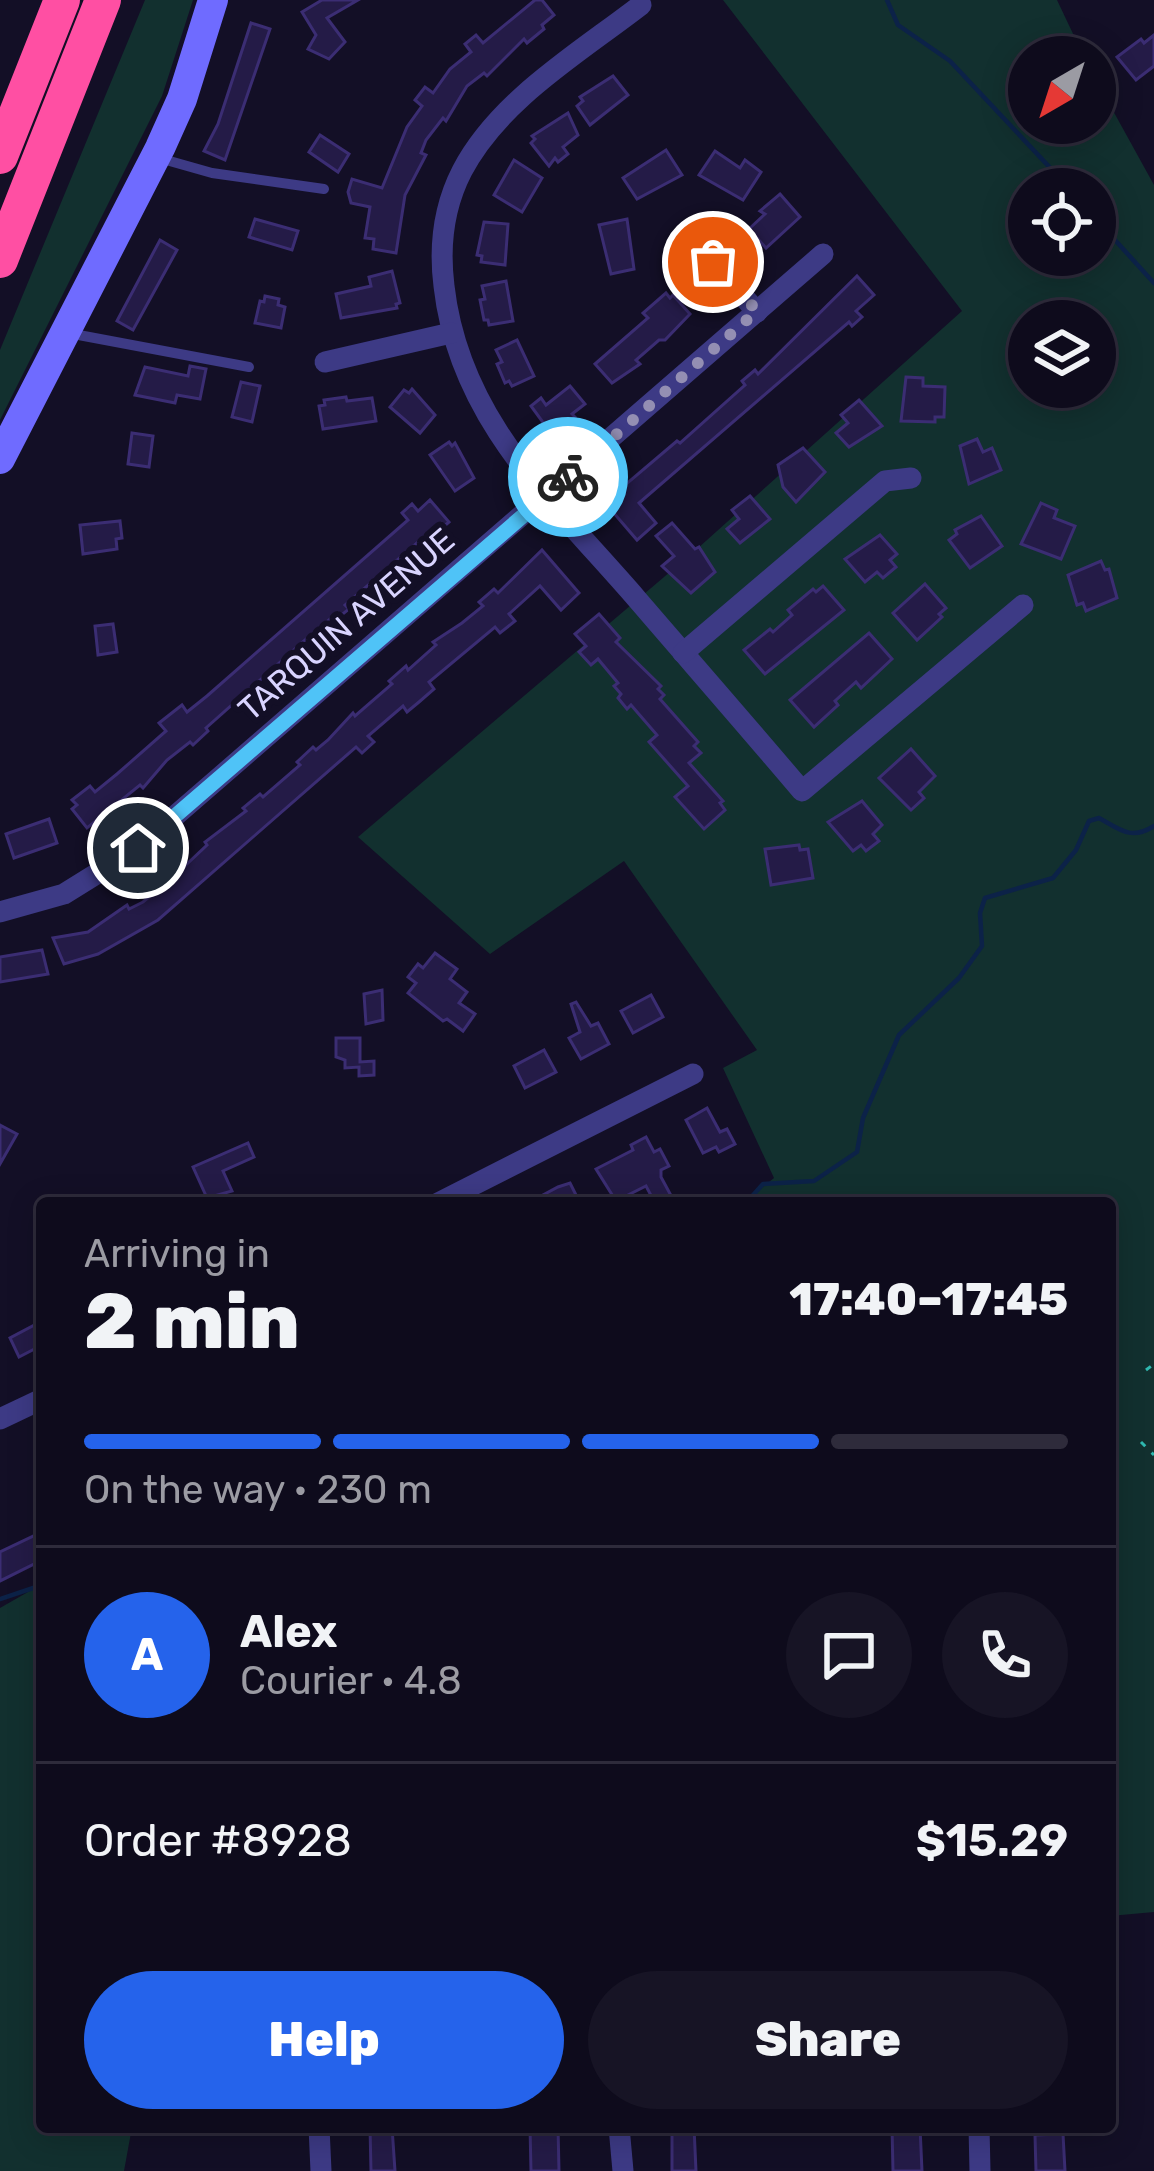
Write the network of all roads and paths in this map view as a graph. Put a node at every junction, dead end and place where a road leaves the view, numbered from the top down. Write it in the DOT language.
graph roads {
  1 [pos="62,0"];
  2 [pos="103,0"];
  3 [pos="213,0"];
  4 [pos="641,5"];
  5 [pos="0,156"];
  6 [pos="156,157"];
  7 [pos="324,189"];
  8 [pos="692,237"];
  9 [pos="823,254"];
  10 [pos="0,260"];
  11 [pos="757,311"];
  12 [pos="64,332"];
  13 [pos="451,333"];
  14 [pos="326,362"];
  15 [pos="249,367"];
  16 [pos="0,459"];
  17 [pos="911,478"];
  18 [pos="547,496"];
  19 [pos="1023,604"];
  20 [pos="683,653"];
  21 [pos="0,912"];
  22 [pos="694,1074"];
  23 [pos="450,1197"];
  24 [pos="1154,1364"];
  25 [pos="1146,1370"];
  26 [pos="36,1402"];
  27 [pos="0,1419"];
  28 [pos="1141,1442"];
  29 [pos="1154,1455"];
  30 [pos="319,2133"];
  31 [pos="619,2133"];
  32 [pos="979,2133"];
  33 [pos="321,2171"];
  34 [pos="622,2171"];
  35 [pos="980,2171"];
  1 -- 5 [label="highway"];
  2 -- 10 [label="highway"];
  3 -- 6 [label="main road"];
  4 -- 13 [label="street"];
  6 -- 7 [label="lane"];
  6 -- 12 [label="main road"];
  8 -- 11 [label="street"];
  9 -- 11 [label="street, TARQUIN AVENUE"];
  11 -- 18 [label="street, TARQUIN AVENUE"];
  12 -- 15 [label="lane"];
  12 -- 16 [label="main road"];
  13 -- 14 [label="street"];
  13 -- 18 [label="street"];
  17 -- 20 [label="street"];
  18 -- 20 [label="street"];
  18 -- 21 [label="street, TARQUIN AVENUE"];
  19 -- 20 [label="street"];
  22 -- 23 [label="street"];
  24 -- 25 [label="path"];
  26 -- 27 [label="street"];
  28 -- 29 [label="path"];
  30 -- 33 [label="street"];
  31 -- 34 [label="street"];
  32 -- 35 [label="street"];
}
